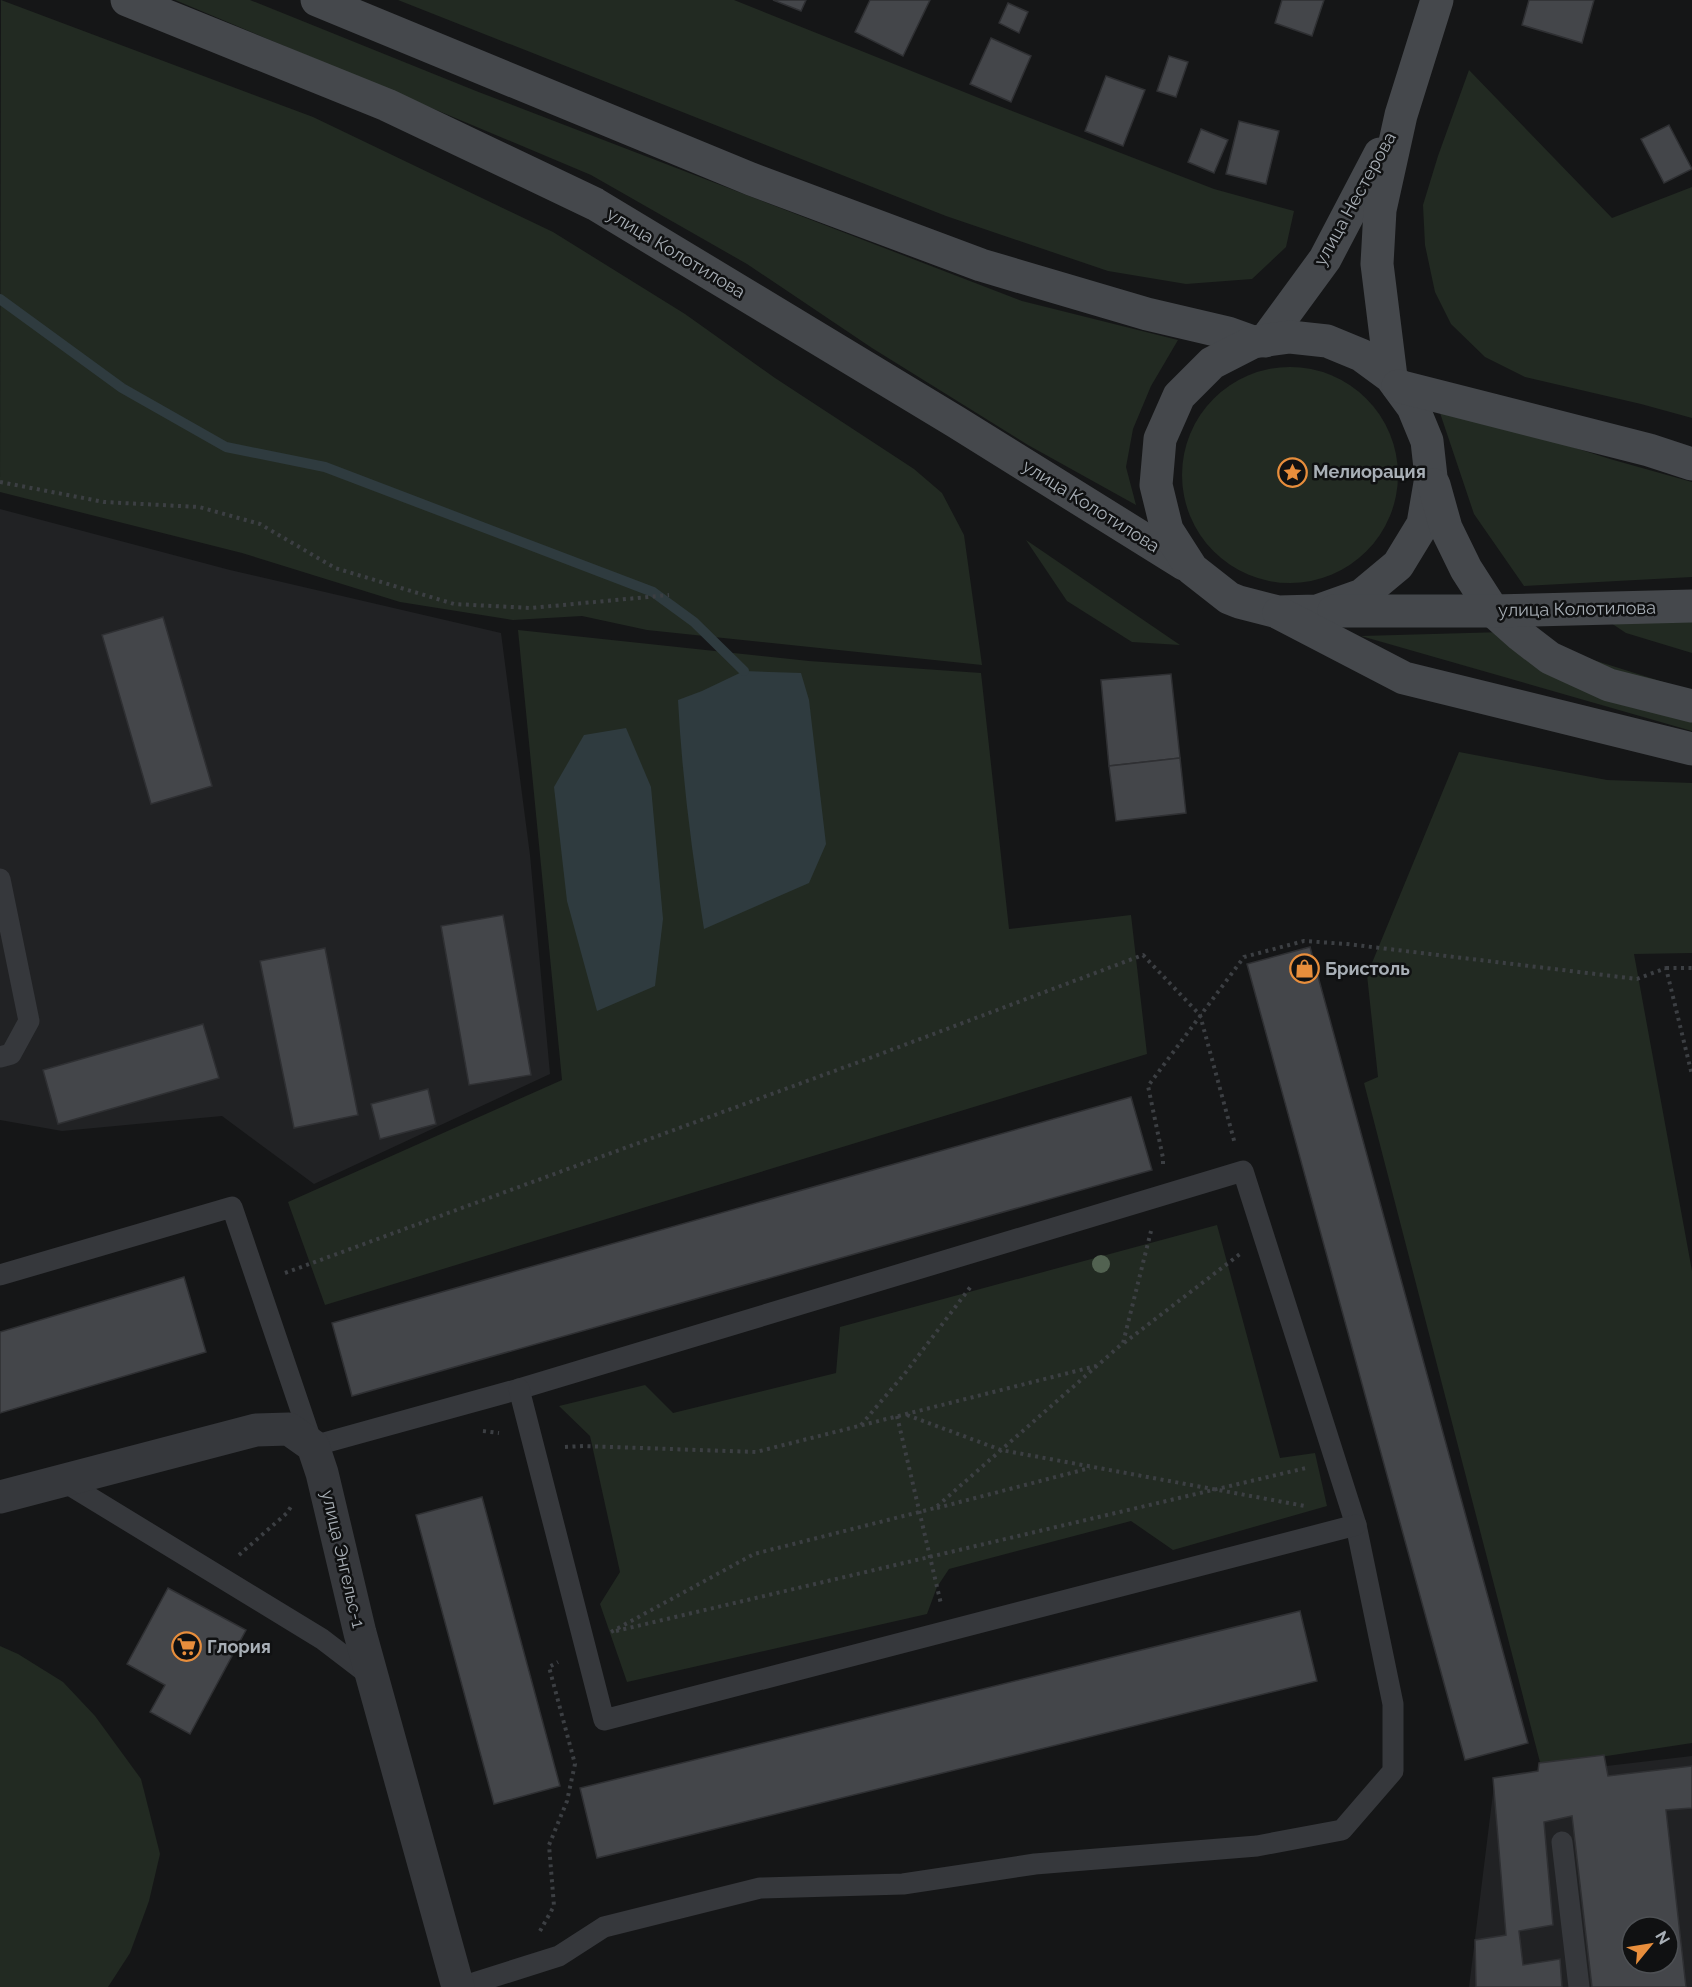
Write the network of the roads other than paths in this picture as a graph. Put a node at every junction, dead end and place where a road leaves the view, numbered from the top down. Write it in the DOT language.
graph roads {
  1 [pos="127,0"];
  2 [pos="317,0"];
  3 [pos="1437,0"];
  4 [pos="1401,115"];
  5 [pos="1259,341"];
  6 [pos="1394,382"];
  7 [pos="1692,464"];
  8 [pos="1431,477"];
  9 [pos="1192,569"];
  10 [pos="1692,606"];
  11 [pos="1317,611"];
  12 [pos="1493,611"];
  13 [pos="1278,612"];
  14 [pos="1692,706"];
  15 [pos="1692,749"];
  16 [pos="0,879"];
  17 [pos="0,1057"];
  18 [pos="0,1275"];
  19 [pos="519,1389"];
  20 [pos="318,1459"];
  21 [pos="63,1481"];
  22 [pos="0,1497"];
  23 [pos="1354,1520"];
  24 [pos="373,1678"];
  25 [pos="1562,1842"];
  26 [pos="460,1987"];
  27 [pos="1579,1987"];
  1 -- 9 [label="main road, улица Колотилова"];
  2 -- 5 [label="main road, улица Колотилова"];
  3 -- 4 [label="main road, улица Нестерова"];
  4 -- 5 [label="main road, улица Нестерова"];
  4 -- 6 [label="main road, улица Нестерова"];
  5 -- 6 [label="main road, улица Колотилова"];
  5 -- 9 [label="main road, улица Колотилова"];
  6 -- 7 [label="main road, улица Колотилова"];
  6 -- 8 [label="main road, улица Колотилова"];
  8 -- 11 [label="main road, улица Колотилова"];
  8 -- 12 [label="main road"];
  9 -- 13 [label="main road, улица Колотилова"];
  10 -- 12 [label="main road, улица Колотилова"];
  11 -- 12 [label="main road, улица Колотилова"];
  11 -- 13 [label="main road, улица Колотилова"];
  12 -- 14 [label="main road"];
  13 -- 15 [label="main road"];
  16 -- 17 [label="lane"];
  18 -- 20 [label="lane"];
  19 -- 20 [label="lane"];
  19 -- 23 [label="lane"];
  19 -- 23 [label="lane"];
  20 -- 21 [label="street"];
  20 -- 24 [label="street, улица Энгельс-1"];
  21 -- 22 [label="street"];
  21 -- 24 [label="lane"];
  23 -- 26 [label="lane"];
  24 -- 26 [label="street, улица Энгельс-1"];
  25 -- 27 [label="lane"];
}
